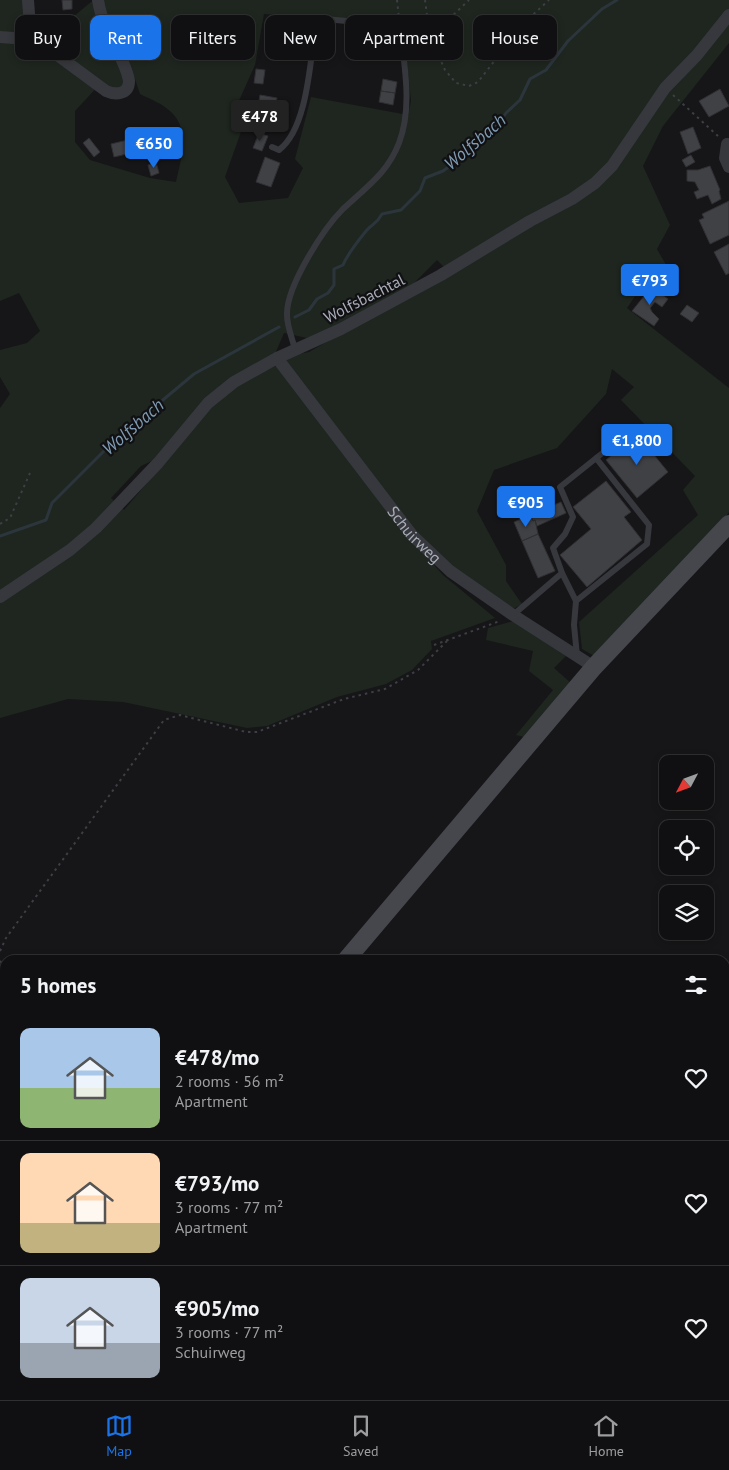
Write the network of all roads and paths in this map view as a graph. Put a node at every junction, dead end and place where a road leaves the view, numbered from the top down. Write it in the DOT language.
graph roads {
  1 [pos="28,0"];
  2 [pos="98,0"];
  3 [pos="397,0"];
  4 [pos="426,0"];
  5 [pos="469,0"];
  6 [pos="550,0"];
  7 [pos="29,15"];
  8 [pos="399,15"];
  9 [pos="428,15"];
  10 [pos="453,15"];
  11 [pos="729,15"];
  12 [pos="345,21"];
  13 [pos="0,37"];
  14 [pos="15,38"];
  15 [pos="64,60"];
  16 [pos="403,60"];
  17 [pos="440,60"];
  18 [pos="665,88"];
  19 [pos="727,144"];
  20 [pos="272,147"];
  21 [pos="729,167"];
  22 [pos="294,349"];
  23 [pos="276,358"];
  24 [pos="620,439"];
  25 [pos="596,458"];
  26 [pos="30,473"];
  27 [pos="0,524"];
  28 [pos="729,524"];
  29 [pos="562,573"];
  30 [pos="0,597"];
  31 [pos="576,602"];
  32 [pos="513,616"];
  33 [pos="447,641"];
  34 [pos="434,645"];
  35 [pos="577,656"];
  36 [pos="594,667"];
  37 [pos="0,950"];
  38 [pos="350,955"];
  1 -- 7 [label="street"];
  2 -- 15 [label="street"];
  3 -- 8 [label="path"];
  4 -- 9 [label="path"];
  5 -- 10 [label="path"];
  6 -- 17 [label="path"];
  11 -- 18 [label="street, Wolfsbachtal"];
  12 -- 20 [label="lane"];
  13 -- 14 [label="street"];
  16 -- 22 [label="lane"];
  18 -- 19 [label="path"];
  18 -- 22 [label="street, Wolfsbachtal"];
  19 -- 21 [label="street"];
  22 -- 23 [label="street, Wolfsbachtal"];
  23 -- 30 [label="street, Wolfsbachtal"];
  23 -- 32 [label="street, Schuirweg"];
  24 -- 25 [label="lane"];
  25 -- 29 [label="lane"];
  25 -- 31 [label="lane"];
  26 -- 27 [label="path"];
  28 -- 36 [label="main road"];
  29 -- 31 [label="lane"];
  29 -- 32 [label="lane"];
  31 -- 35 [label="lane"];
  32 -- 33 [label="path"];
  32 -- 35 [label="street, Schuirweg"];
  33 -- 34 [label="path"];
  33 -- 37 [label="path"];
  35 -- 36 [label="street, Schuirweg"];
  36 -- 38 [label="main road"];
}
